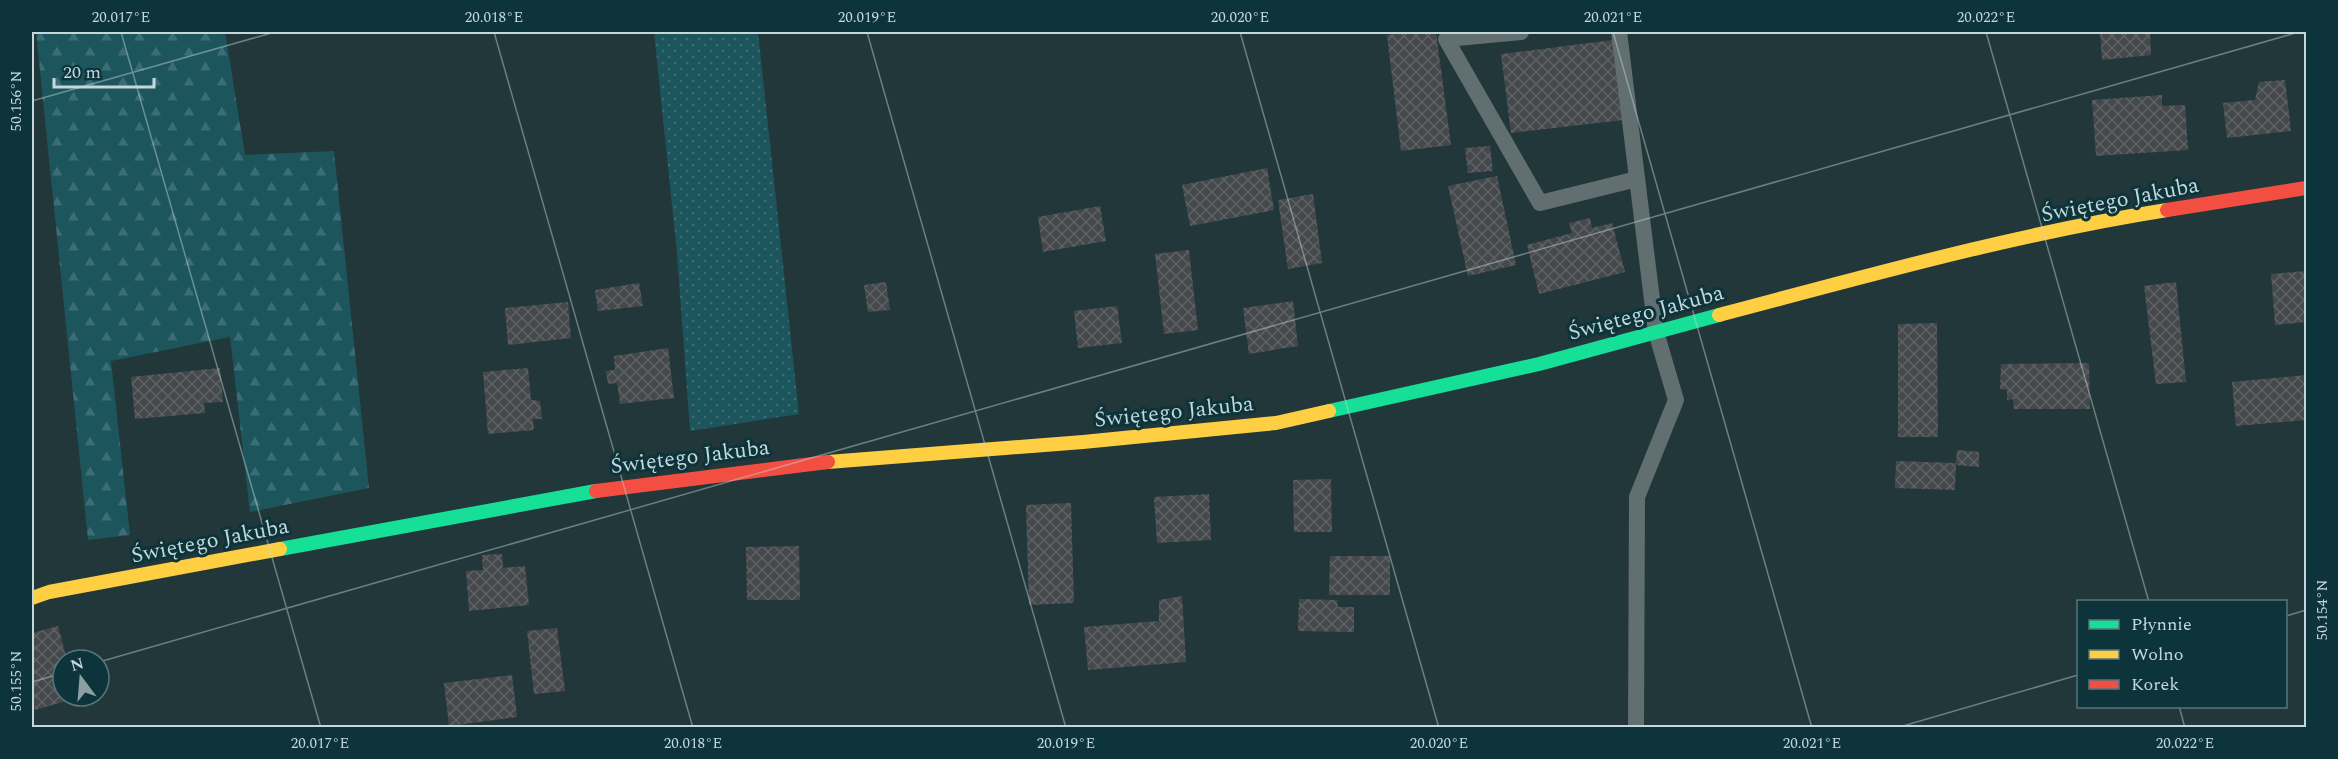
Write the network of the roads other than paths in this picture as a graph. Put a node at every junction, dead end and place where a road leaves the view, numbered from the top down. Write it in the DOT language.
graph roads {
  1 [pos="1521,32"];
  2 [pos="1619,32"];
  3 [pos="1637,179"];
  4 [pos="2307,188"];
  5 [pos="1656,333"];
  6 [pos="32,598"];
  7 [pos="1636,728"];
  1 -- 3 [label="lane"];
  2 -- 3 [label="lane"];
  3 -- 5 [label="lane"];
  4 -- 5 [label="street, Świętego Jakuba"];
  5 -- 6 [label="street, Świętego Jakuba"];
  5 -- 7 [label="lane"];
}
